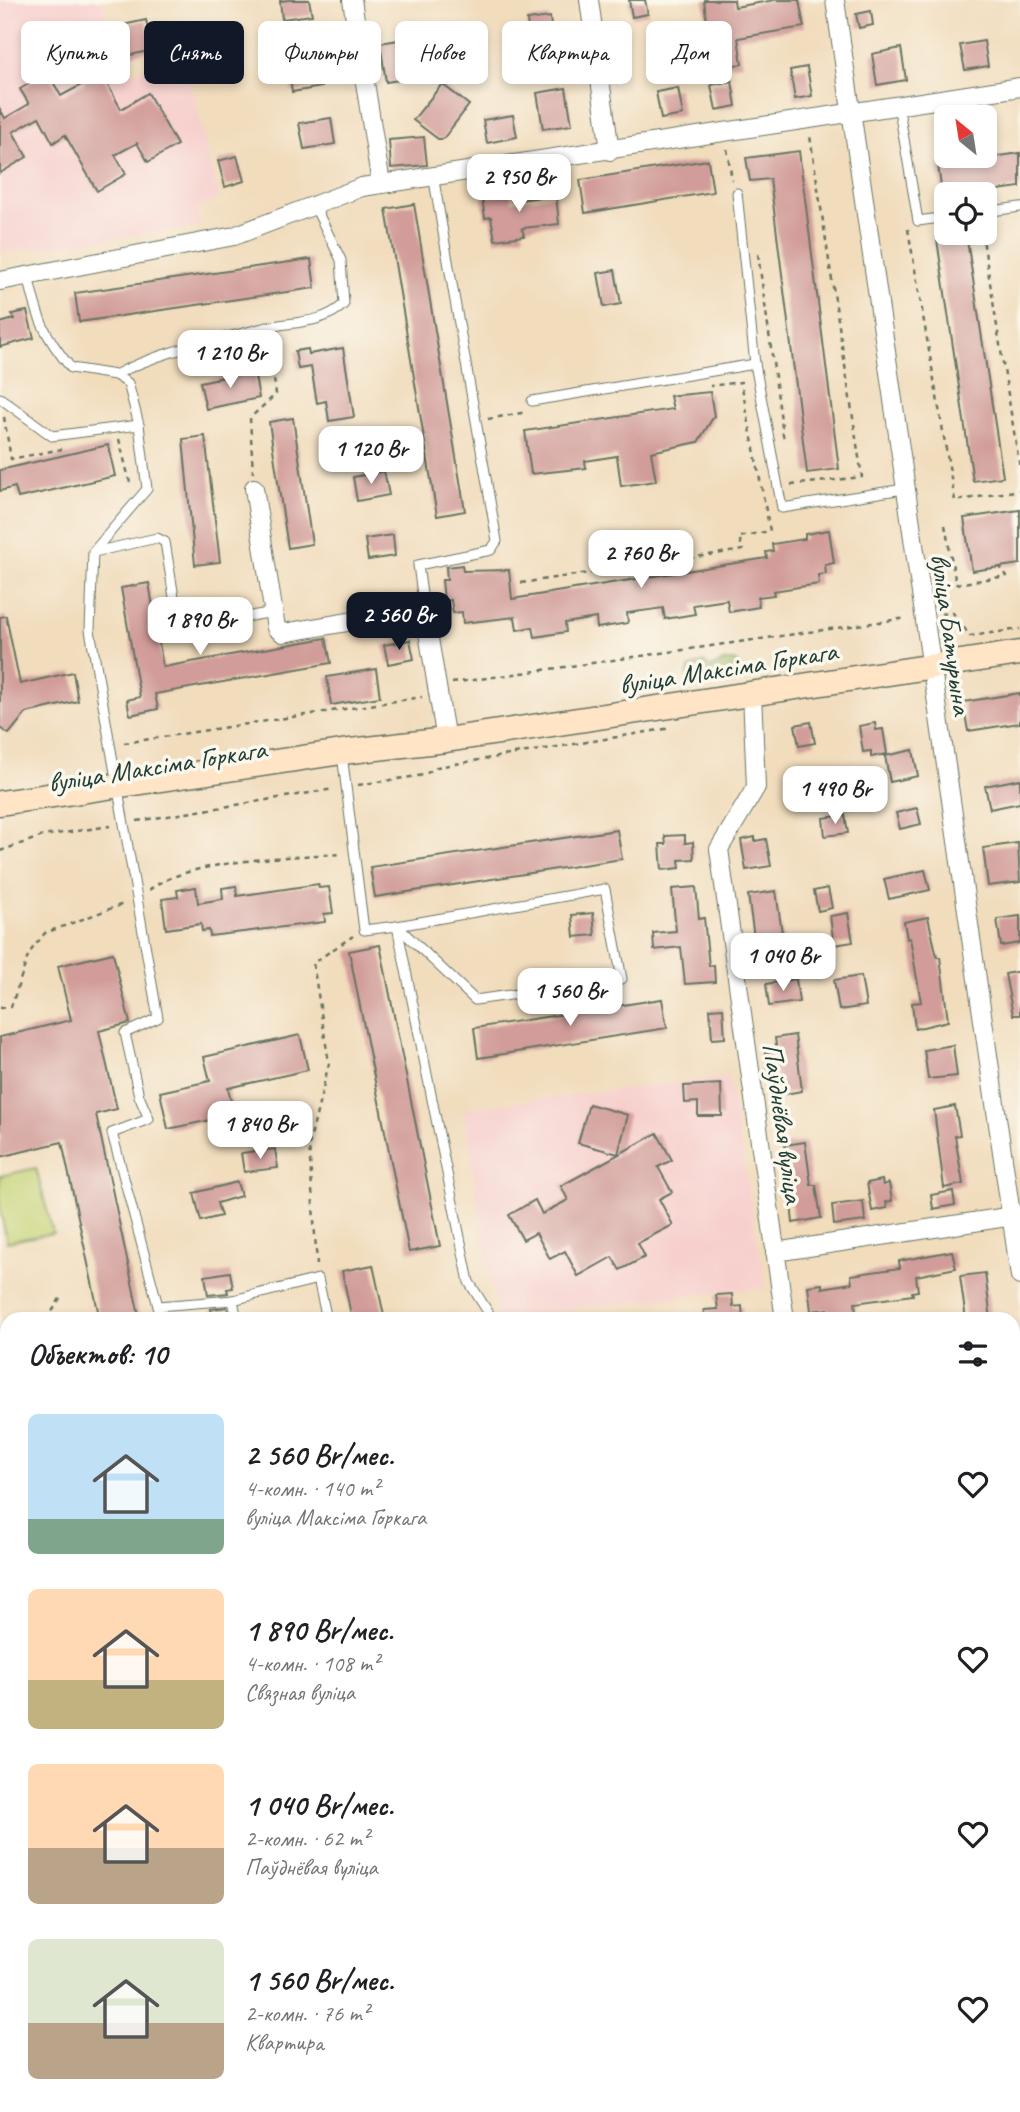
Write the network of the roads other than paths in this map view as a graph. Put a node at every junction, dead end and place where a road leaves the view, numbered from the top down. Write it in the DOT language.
graph roads {
  1 [pos="352,0"];
  2 [pos="589,0"];
  3 [pos="835,0"];
  4 [pos="1020,87"];
  5 [pos="898,104"];
  6 [pos="851,110"];
  7 [pos="610,150"];
  8 [pos="433,176"];
  9 [pos="381,184"];
  10 [pos="737,193"];
  11 [pos="314,204"];
  12 [pos="1020,207"];
  13 [pos="997,210"];
  14 [pos="934,219"];
  15 [pos="28,273"];
  16 [pos="0,281"];
  17 [pos="755,363"];
  18 [pos="115,375"];
  19 [pos="0,398"];
  20 [pos="532,401"];
  21 [pos="139,425"];
  22 [pos="254,488"];
  23 [pos="904,489"];
  24 [pos="93,552"];
  25 [pos="424,609"];
  26 [pos="275,620"];
  27 [pos="1020,653"];
  28 [pos="930,666"];
  29 [pos="752,693"];
  30 [pos="446,740"];
  31 [pos="344,768"];
  32 [pos="0,803"];
  33 [pos="122,803"];
  34 [pos="0,820"];
  35 [pos="397,926"];
  36 [pos="1016,1215"];
  37 [pos="775,1252"];
  38 [pos="1020,1276"];
  39 [pos="233,1300"];
  40 [pos="158,1306"];
  41 [pos="159,1312"];
  42 [pos="235,1312"];
  43 [pos="325,1312"];
  44 [pos="488,1312"];
  45 [pos="784,1312"];
  1 -- 9 [label="street"];
  2 -- 7 [label="street"];
  3 -- 6 [label="street, вуліца Батурына"];
  4 -- 5 [label="street"];
  5 -- 6 [label="street"];
  5 -- 14 [label="lane"];
  6 -- 7 [label="street"];
  6 -- 23 [label="street, вуліца Батурына"];
  7 -- 8 [label="street"];
  8 -- 9 [label="street"];
  8 -- 25 [label="lane"];
  9 -- 11 [label="street"];
  10 -- 17 [label="lane"];
  11 -- 15 [label="street"];
  11 -- 18 [label="lane"];
  12 -- 13 [label="lane"];
  15 -- 16 [label="street"];
  15 -- 18 [label="lane"];
  17 -- 20 [label="lane"];
  17 -- 23 [label="lane"];
  18 -- 21 [label="lane"];
  19 -- 21 [label="lane"];
  21 -- 24 [label="lane"];
  22 -- 26 [label="street"];
  23 -- 28 [label="street, вуліца Батурына"];
  24 -- 26 [label="lane"];
  24 -- 33 [label="lane"];
  25 -- 26 [label="street"];
  25 -- 30 [label="street"];
  27 -- 28 [label="street, вуліца Максіма Горкага"];
  28 -- 29 [label="street, вуліца Максіма Горкага"];
  28 -- 36 [label="street, вуліца Батурына"];
  29 -- 30 [label="street, вуліца Максіма Горкага"];
  29 -- 37 [label="street, Паўднёвая вуліца"];
  30 -- 31 [label="street, вуліца Максіма Горкага"];
  31 -- 33 [label="street, вуліца Максіма Горкага"];
  31 -- 35 [label="lane"];
  32 -- 33 [label="street, вуліца Максіма Горкага"];
  33 -- 34 [label="street, вуліца Максіма Горкага"];
  33 -- 40 [label="lane"];
  35 -- 35 [label="lane"];
  35 -- 44 [label="lane"];
  36 -- 37 [label="street"];
  36 -- 38 [label="street, вуліца Батурына"];
  37 -- 45 [label="street, Паўднёвая вуліца"];
  39 -- 40 [label="lane"];
  39 -- 42 [label="lane"];
  39 -- 43 [label="lane"];
  40 -- 41 [label="lane"];
}
